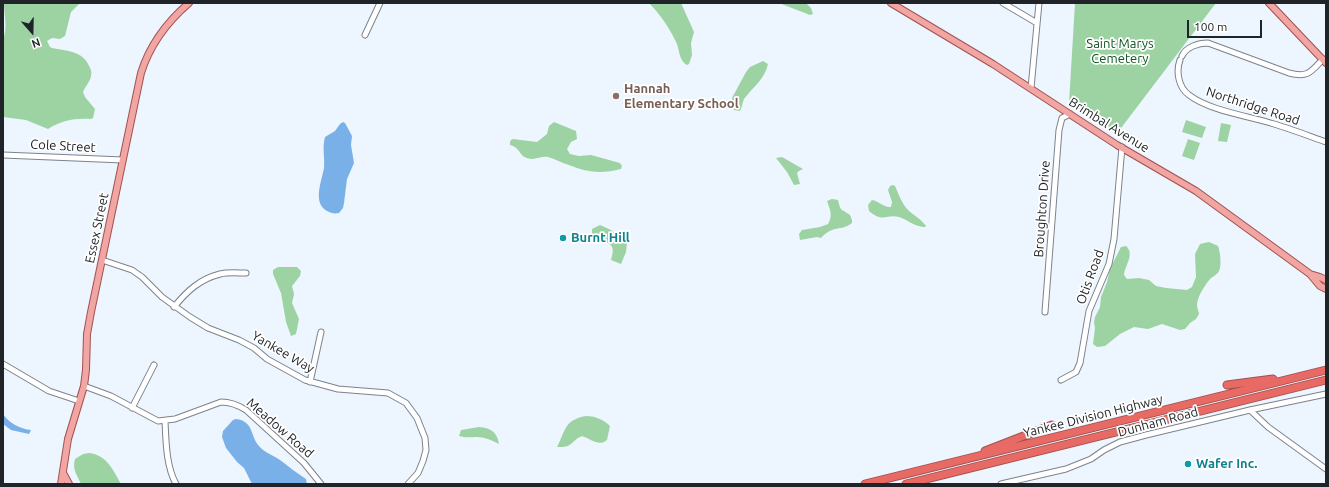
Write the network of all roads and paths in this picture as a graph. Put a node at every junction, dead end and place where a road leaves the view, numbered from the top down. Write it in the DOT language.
graph roads {
  1 [pos="189,3"];
  2 [pos="380,3"];
  3 [pos="1003,3"];
  4 [pos="1039,3"];
  5 [pos="1269,3"];
  6 [pos="896,4"];
  7 [pos="1037,23"];
  8 [pos="365,35"];
  9 [pos="1325,61"];
  10 [pos="1031,88"];
  11 [pos="1070,114"];
  12 [pos="1326,142"];
  13 [pos="1122,147"];
  14 [pos="3,155"];
  15 [pos="123,160"];
  16 [pos="102,260"];
  17 [pos="246,273"];
  18 [pos="1310,274"];
  19 [pos="1326,280"];
  20 [pos="1326,289"];
  21 [pos="174,307"];
  22 [pos="1045,312"];
  23 [pos="321,332"];
  24 [pos="3,364"];
  25 [pos="154,365"];
  26 [pos="1326,369"];
  27 [pos="1061,380"];
  28 [pos="310,382"];
  29 [pos="1326,382"];
  30 [pos="1227,385"];
  31 [pos="84,386"];
  32 [pos="1326,394"];
  33 [pos="79,401"];
  34 [pos="132,408"];
  35 [pos="1250,410"];
  36 [pos="165,421"];
  37 [pos="1052,425"];
  38 [pos="957,461"];
  39 [pos="1326,469"];
  40 [pos="63,473"];
  41 [pos="61,484"];
  42 [pos="69,484"];
  43 [pos="176,484"];
  44 [pos="321,484"];
  45 [pos="408,484"];
  46 [pos="865,484"];
  47 [pos="906,484"];
  48 [pos="1001,484"];
  1 -- 15 [label="main road, Essex Street"];
  2 -- 8 [label="street"];
  3 -- 7 [label="street"];
  4 -- 7 [label="street"];
  5 -- 9 [label="main road"];
  6 -- 10 [label="main road, Brimbal Avenue"];
  7 -- 10 [label="street"];
  9 -- 12 [label="street, Northridge Road"];
  10 -- 11 [label="main road, Brimbal Avenue"];
  11 -- 13 [label="main road, Brimbal Avenue"];
  11 -- 22 [label="street, Broughton Drive"];
  13 -- 18 [label="main road, Brimbal Avenue"];
  13 -- 27 [label="street, Otis Road"];
  14 -- 15 [label="street, Cole Street"];
  15 -- 16 [label="main road, Essex Street"];
  16 -- 21 [label="street, Yankee Way"];
  16 -- 31 [label="main road, Essex Street"];
  17 -- 21 [label="street"];
  18 -- 19 [label="main road"];
  18 -- 20 [label="main road"];
  21 -- 28 [label="street, Yankee Way"];
  23 -- 28 [label="street"];
  24 -- 33 [label="street"];
  25 -- 34 [label="street"];
  26 -- 30 [label="highway"];
  26 -- 38 [label="highway, Yankee Division Highway"];
  28 -- 45 [label="street, Yankee Way"];
  29 -- 47 [label="highway, Yankee Division Highway"];
  31 -- 33 [label="main road, Essex Street"];
  31 -- 34 [label="street"];
  32 -- 35 [label="street, Dunham Road"];
  33 -- 40 [label="main road, Essex Street"];
  34 -- 36 [label="street"];
  35 -- 39 [label="street"];
  35 -- 48 [label="street, Dunham Road"];
  36 -- 43 [label="street"];
  36 -- 44 [label="street, Meadow Road"];
  37 -- 38 [label="highway"];
  38 -- 46 [label="highway, Yankee Division Highway"];
  40 -- 41 [label="main road, Essex Street"];
  40 -- 42 [label="main road"];
}
